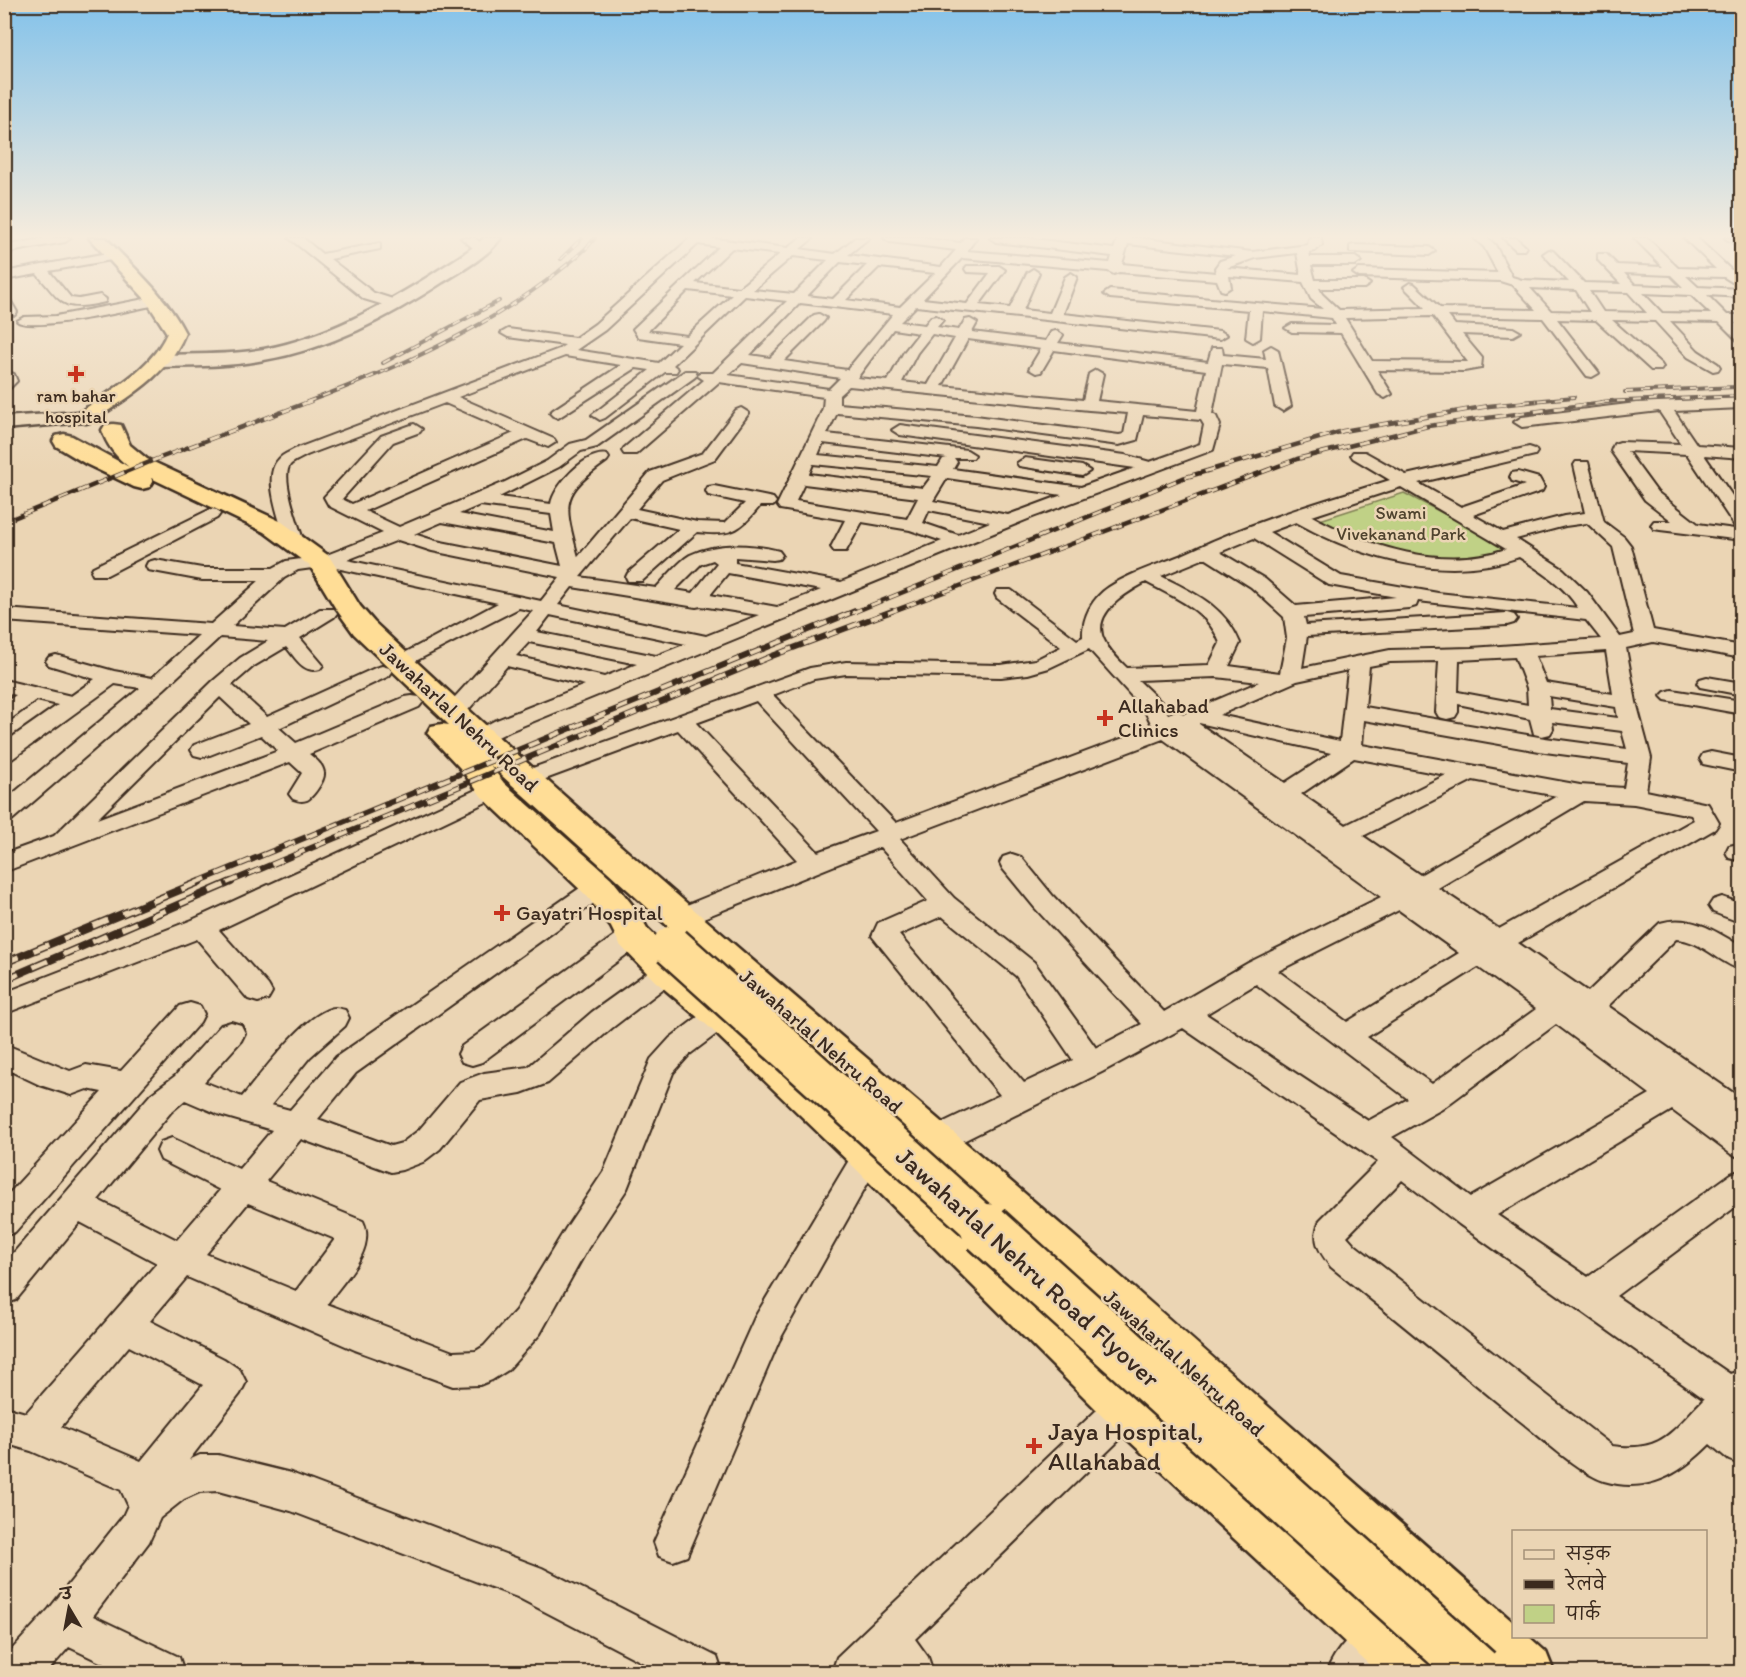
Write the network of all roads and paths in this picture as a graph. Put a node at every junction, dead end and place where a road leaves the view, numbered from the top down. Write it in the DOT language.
graph roads {
  1 [pos="166,316"];
  2 [pos="186,316"];
  3 [pos="367,316"];
  4 [pos="609,316"];
  5 [pos="654,316"];
  6 [pos="717,316"];
  7 [pos="781,316"];
  8 [pos="900,316"];
  9 [pos="940,316"];
  10 [pos="971,316"];
  11 [pos="1045,316"];
  12 [pos="1107,316"];
  13 [pos="1158,316"];
  14 [pos="1255,316"];
  15 [pos="1337,316"];
  16 [pos="1441,316"];
  17 [pos="1548,316"];
  18 [pos="1600,316"];
  19 [pos="1657,316"];
  20 [pos="1665,316"];
  21 [pos="75,317"];
  22 [pos="819,318"];
  23 [pos="1060,318"];
  24 [pos="1721,318"];
  25 [pos="1742,319"];
  26 [pos="24,321"];
  27 [pos="890,326"];
  28 [pos="1292,328"];
  29 [pos="1451,329"];
  30 [pos="927,330"];
  31 [pos="1345,330"];
  32 [pos="89,331"];
  33 [pos="1513,332"];
  34 [pos="508,333"];
  35 [pos="962,335"];
  36 [pos="1105,335"];
  37 [pos="1742,337"];
  38 [pos="1253,338"];
  39 [pos="691,341"];
  40 [pos="579,343"];
  41 [pos="1152,343"];
  42 [pos="1051,346"];
  43 [pos="564,352"];
  44 [pos="739,358"];
  45 [pos="168,361"];
  46 [pos="634,363"];
  47 [pos="1215,363"];
  48 [pos="773,364"];
  49 [pos="1366,364"];
  50 [pos="663,367"];
  51 [pos="1656,367"];
  52 [pos="1713,367"];
  53 [pos="1036,369"];
  54 [pos="1592,373"];
  55 [pos="690,374"];
  56 [pos="1096,374"];
  57 [pos="4,375"];
  58 [pos="716,378"];
  59 [pos="849,378"];
  60 [pos="893,385"];
  61 [pos="4,386"];
  62 [pos="933,389"];
  63 [pos="983,394"];
  64 [pos="1385,394"];
  65 [pos="447,398"];
  66 [pos="1742,404"];
  67 [pos="1089,405"];
  68 [pos="1282,406"];
  69 [pos="829,407"];
  70 [pos="1664,407"];
  71 [pos="1137,409"];
  72 [pos="558,413"];
  73 [pos="741,413"];
  74 [pos="600,415"];
  75 [pos="1204,416"];
  76 [pos="976,421"];
  77 [pos="1522,422"];
  78 [pos="4,423"];
  79 [pos="114,425"];
  80 [pos="71,428"];
  81 [pos="414,429"];
  82 [pos="525,434"];
  83 [pos="4,436"];
  84 [pos="818,438"];
  85 [pos="965,438"];
  86 [pos="548,442"];
  87 [pos="1694,450"];
  88 [pos="630,451"];
  89 [pos="1529,452"];
  90 [pos="954,453"];
  91 [pos="1742,453"];
  92 [pos="1359,454"];
  93 [pos="601,458"];
  94 [pos="808,459"];
  95 [pos="1582,465"];
  96 [pos="1149,467"];
  97 [pos="1082,471"];
  98 [pos="941,472"];
  99 [pos="1518,477"];
  100 [pos="800,478"];
  101 [pos="1403,481"];
  102 [pos="714,491"];
  103 [pos="1082,492"];
  104 [pos="926,499"];
  105 [pos="478,500"];
  106 [pos="756,500"];
  107 [pos="786,505"];
  108 [pos="560,510"];
  109 [pos="350,511"];
  110 [pos="625,512"];
  111 [pos="211,514"];
  112 [pos="1458,514"];
  113 [pos="1297,515"];
  114 [pos="440,516"];
  115 [pos="856,516"];
  116 [pos="1593,517"];
  117 [pos="1010,520"];
  118 [pos="1742,524"];
  119 [pos="913,525"];
  120 [pos="1660,525"];
  121 [pos="693,526"];
  122 [pos="1692,528"];
  123 [pos="1254,531"];
  124 [pos="398,534"];
  125 [pos="1742,535"];
  126 [pos="1501,538"];
  127 [pos="565,539"];
  128 [pos="958,541"];
  129 [pos="840,547"];
  130 [pos="1204,550"];
  131 [pos="1521,550"];
  132 [pos="773,555"];
  133 [pos="303,561"];
  134 [pos="720,561"];
  135 [pos="155,566"];
  136 [pos="100,571"];
  137 [pos="572,574"];
  138 [pos="1146,575"];
  139 [pos="634,577"];
  140 [pos="843,588"];
  141 [pos="665,589"];
  142 [pos="1004,594"];
  143 [pos="1438,599"];
  144 [pos="696,601"];
  145 [pos="517,602"];
  146 [pos="1401,603"];
  147 [pos="544,607"];
  148 [pos="1529,610"];
  149 [pos="327,613"];
  150 [pos="781,614"];
  151 [pos="4,615"];
  152 [pos="1592,615"];
  153 [pos="1294,622"];
  154 [pos="1416,624"];
  155 [pos="214,630"];
  156 [pos="524,635"];
  157 [pos="287,636"];
  158 [pos="1646,637"];
  159 [pos="710,643"];
  160 [pos="1084,644"];
  161 [pos="1615,644"];
  162 [pos="1523,650"];
  163 [pos="1742,652"];
  164 [pos="1443,655"];
  165 [pos="502,659"];
  166 [pos="649,660"];
  167 [pos="56,661"];
  168 [pos="1359,662"];
  169 [pos="313,665"];
  170 [pos="392,667"];
  171 [pos="1216,671"];
  172 [pos="1122,674"];
  173 [pos="111,676"];
  174 [pos="1287,678"];
  175 [pos="1707,683"];
  176 [pos="608,684"];
  177 [pos="157,685"];
  178 [pos="220,685"];
  179 [pos="4,686"];
  180 [pos="1537,688"];
  181 [pos="759,692"];
  182 [pos="34,693"];
  183 [pos="1448,696"];
  184 [pos="1672,696"];
  185 [pos="1739,698"];
  186 [pos="412,702"];
  187 [pos="1625,702"];
  188 [pos="75,703"];
  189 [pos="1354,712"];
  190 [pos="4,713"];
  191 [pos="453,713"];
  192 [pos="1539,714"];
  193 [pos="1175,719"];
  194 [pos="182,721"];
  195 [pos="682,721"];
  196 [pos="264,726"];
  197 [pos="1631,726"];
  198 [pos="1447,729"];
  199 [pos="469,744"];
  200 [pos="1545,745"];
  201 [pos="202,750"];
  202 [pos="1350,750"];
  203 [pos="293,753"];
  204 [pos="4,754"];
  205 [pos="1640,758"];
  206 [pos="1711,759"];
  207 [pos="1742,765"];
  208 [pos="1471,772"];
  209 [pos="223,780"];
  210 [pos="509,785"];
  211 [pos="1580,793"];
  212 [pos="302,794"];
  213 [pos="14,795"];
  214 [pos="1634,795"];
  215 [pos="1278,799"];
  216 [pos="4,814"];
  217 [pos="888,835"];
  218 [pos="1346,835"];
  219 [pos="58,844"];
  220 [pos="1012,862"];
  221 [pos="814,863"];
  222 [pos="4,864"];
  223 [pos="599,887"];
  224 [pos="1409,892"];
  225 [pos="945,904"];
  226 [pos="201,927"];
  227 [pos="656,938"];
  228 [pos="1488,948"];
  229 [pos="1742,960"];
  230 [pos="1257,970"];
  231 [pos="258,992"];
  232 [pos="4,1004"];
  233 [pos="1588,1008"];
  234 [pos="1556,1009"];
  235 [pos="190,1014"];
  236 [pos="721,1015"];
  237 [pos="335,1018"];
  238 [pos="1172,1020"];
  239 [pos="231,1033"];
  240 [pos="1346,1036"];
  241 [pos="472,1054"];
  242 [pos="5,1055"];
  243 [pos="1092,1064"];
  244 [pos="127,1084"];
  245 [pos="185,1084"];
  246 [pos="1673,1095"];
  247 [pos="1020,1099"];
  248 [pos="1432,1100"];
  249 [pos="249,1110"];
  250 [pos="1739,1111"];
  251 [pos="296,1125"];
  252 [pos="1367,1136"];
  253 [pos="934,1141"];
  254 [pos="1742,1145"];
  255 [pos="172,1151"];
  256 [pos="869,1154"];
  257 [pos="1399,1162"];
  258 [pos="1742,1184"];
  259 [pos="243,1186"];
  260 [pos="75,1204"];
  261 [pos="1470,1214"];
  262 [pos="4,1222"];
  263 [pos="182,1258"];
  264 [pos="4,1289"];
  265 [pos="1588,1297"];
  266 [pos="303,1311"];
  267 [pos="124,1326"];
  268 [pos="1181,1361"];
  269 [pos="1727,1401"];
  270 [pos="1127,1406"];
  271 [pos="19,1429"];
  272 [pos="1742,1447"];
  273 [pos="144,1497"];
  274 [pos="674,1542"];
  275 [pos="63,1623"];
  276 [pos="889,1638"];
  277 [pos="1382,1660"];
  278 [pos="20,1672"];
  279 [pos="164,1672"];
  280 [pos="702,1672"];
  281 [pos="852,1672"];
  282 [pos="913,1672"];
  283 [pos="1477,1672"];
  284 [pos="1526,1672"];
  1 -- 45 [label="highway"];
  2 -- 45 [label="highway"];
  3 -- 45 [label="street"];
  4 -- 40 [label="street"];
  5 -- 39 [label="street"];
  6 -- 39 [label="street"];
  7 -- 44 [label="street"];
  8 -- 27 [label="street"];
  9 -- 30 [label="street"];
  10 -- 35 [label="street"];
  11 -- 23 [label="street"];
  12 -- 36 [label="street"];
  13 -- 41 [label="street"];
  14 -- 38 [label="street"];
  15 -- 31 [label="street"];
  16 -- 29 [label="street"];
  17 -- 54 [label="street"];
  18 -- 51 [label="street"];
  19 -- 52 [label="street"];
  20 -- 24 [label="street"];
  21 -- 26 [label="street"];
  21 -- 32 [label="street"];
  22 -- 48 [label="street"];
  23 -- 36 [label="street"];
  23 -- 42 [label="street"];
  24 -- 25 [label="street"];
  24 -- 37 [label="street"];
  27 -- 30 [label="street"];
  27 -- 59 [label="street"];
  28 -- 31 [label="street"];
  29 -- 33 [label="street"];
  29 -- 49 [label="street"];
  30 -- 35 [label="street"];
  30 -- 60 [label="street"];
  31 -- 49 [label="street"];
  34 -- 40 [label="street"];
  35 -- 42 [label="street"];
  35 -- 62 [label="street"];
  36 -- 41 [label="street"];
  36 -- 41 [label="street"];
  36 -- 42 [label="street"];
  39 -- 50 [label="street"];
  40 -- 43 [label="street"];
  41 -- 47 [label="street"];
  41 -- 47 [label="street"];
  42 -- 53 [label="street"];
  43 -- 46 [label="street"];
  43 -- 65 [label="street"];
  44 -- 48 [label="street"];
  44 -- 58 [label="street"];
  45 -- 79 [label="highway"];
  45 -- 80 [label="highway"];
  46 -- 50 [label="street"];
  46 -- 72 [label="street"];
  47 -- 68 [label="street"];
  47 -- 75 [label="street"];
  48 -- 59 [label="street"];
  49 -- 64 [label="street"];
  50 -- 55 [label="street"];
  50 -- 74 [label="street"];
  55 -- 58 [label="street"];
  55 -- 105 [label="street"];
  56 -- 67 [label="street"];
  57 -- 61 [label="street"];
  58 -- 69 [label="street"];
  58 -- 88 [label="street"];
  59 -- 60 [label="street"];
  59 -- 69 [label="street"];
  60 -- 62 [label="street"];
  62 -- 63 [label="street"];
  63 -- 67 [label="street"];
  63 -- 76 [label="street"];
  65 -- 82 [label="street"];
  65 -- 133 [label="street"];
  66 -- 70 [label="street"];
  67 -- 71 [label="street"];
  69 -- 76 [label="street"];
  69 -- 84 [label="street"];
  69 -- 85 [label="street"];
  70 -- 77 [label="street"];
  70 -- 87 [label="street"];
  71 -- 75 [label="street"];
  71 -- 76 [label="street"];
  73 -- 110 [label="street"];
  75 -- 96 [label="street"];
  76 -- 85 [label="street"];
  78 -- 80 [label="street"];
  79 -- 80 [label="highway"];
  79 -- 80 [label="highway"];
  79 -- 133 [label="highway, Jawaharlal Nehru Road"];
  80 -- 83 [label="street"];
  80 -- 111 [label="highway, Jawaharlal Nehru Road"];
  81 -- 109 [label="street"];
  82 -- 86 [label="street"];
  82 -- 109 [label="street"];
  84 -- 90 [label="street"];
  84 -- 94 [label="street"];
  85 -- 90 [label="street"];
  85 -- 96 [label="street"];
  87 -- 91 [label="street"];
  87 -- 118 [label="street"];
  87 -- 122 [label="street"];
  89 -- 101 [label="street"];
  90 -- 97 [label="street"];
  90 -- 98 [label="street"];
  92 -- 101 [label="street"];
  93 -- 108 [label="street"];
  94 -- 98 [label="street"];
  94 -- 100 [label="street"];
  95 -- 116 [label="street"];
  96 -- 103 [label="street"];
  98 -- 103 [label="street"];
  98 -- 104 [label="street"];
  99 -- 112 [label="street"];
  100 -- 104 [label="street"];
  100 -- 107 [label="street"];
  101 -- 112 [label="street"];
  101 -- 113 [label="street"];
  102 -- 106 [label="street"];
  103 -- 117 [label="street"];
  104 -- 117 [label="street"];
  104 -- 119 [label="street"];
  105 -- 108 [label="street"];
  105 -- 114 [label="street"];
  106 -- 107 [label="street"];
  106 -- 121 [label="street"];
  107 -- 115 [label="street"];
  108 -- 127 [label="street"];
  109 -- 124 [label="street"];
  110 -- 121 [label="street"];
  110 -- 137 [label="street"];
  111 -- 133 [label="highway, Jawaharlal Nehru Road"];
  111 -- 136 [label="street"];
  112 -- 126 [label="street"];
  113 -- 123 [label="street"];
  113 -- 131 [label="street"];
  114 -- 124 [label="street"];
  114 -- 127 [label="street"];
  115 -- 119 [label="street"];
  115 -- 129 [label="street"];
  116 -- 126 [label="street"];
  116 -- 158 [label="street"];
  117 -- 128 [label="street"];
  119 -- 128 [label="street"];
  120 -- 122 [label="street"];
  121 -- 139 [label="street"];
  122 -- 125 [label="street"];
  123 -- 130 [label="street"];
  123 -- 143 [label="street"];
  124 -- 133 [label="street"];
  124 -- 137 [label="street"];
  126 -- 131 [label="street"];
  127 -- 137 [label="street"];
  128 -- 140 [label="street"];
  130 -- 138 [label="street"];
  130 -- 153 [label="street"];
  131 -- 152 [label="street"];
  132 -- 134 [label="street"];
  133 -- 135 [label="street"];
  133 -- 145 [label="street"];
  133 -- 149 [label="highway, Jawaharlal Nehru Road"];
  133 -- 155 [label="street"];
  133 -- 170 [label="highway, Jawaharlal Nehru Road"];
  134 -- 140 [label="street"];
  134 -- 141 [label="street"];
  134 -- 144 [label="street"];
  137 -- 139 [label="street"];
  137 -- 141 [label="street"];
  137 -- 147 [label="street"];
  138 -- 160 [label="street"];
  138 -- 171 [label="street"];
  139 -- 141 [label="street"];
  140 -- 150 [label="street"];
  141 -- 144 [label="street"];
  142 -- 160 [label="street"];
  143 -- 146 [label="street"];
  143 -- 148 [label="street"];
  144 -- 150 [label="street"];
  145 -- 147 [label="street"];
  145 -- 170 [label="street"];
  146 -- 153 [label="street"];
  146 -- 154 [label="street"];
  147 -- 156 [label="street"];
  147 -- 159 [label="street"];
  148 -- 152 [label="street"];
  148 -- 154 [label="street"];
  149 -- 157 [label="street"];
  149 -- 170 [label="highway, Jawaharlal Nehru Road"];
  150 -- 159 [label="street"];
  151 -- 155 [label="street"];
  152 -- 161 [label="street"];
  153 -- 154 [label="street"];
  153 -- 174 [label="street"];
  154 -- 164 [label="street"];
  155 -- 157 [label="street"];
  155 -- 177 [label="street"];
  156 -- 165 [label="street"];
  156 -- 166 [label="street"];
  157 -- 169 [label="street"];
  157 -- 178 [label="street"];
  158 -- 161 [label="street"];
  158 -- 163 [label="street"];
  159 -- 176 [label="street"];
  160 -- 172 [label="street"];
  160 -- 181 [label="street"];
  161 -- 162 [label="street"];
  161 -- 187 [label="street"];
  162 -- 164 [label="street"];
  162 -- 180 [label="street"];
  164 -- 168 [label="street"];
  164 -- 183 [label="street"];
  165 -- 176 [label="street"];
  165 -- 191 [label="street"];
  167 -- 173 [label="street"];
  168 -- 174 [label="street"];
  168 -- 189 [label="street"];
  170 -- 186 [label="highway, Jawaharlal Nehru Road"];
  170 -- 191 [label="highway, Jawaharlal Nehru Road"];
  170 -- 196 [label="street"];
  171 -- 172 [label="street"];
  171 -- 174 [label="street"];
  172 -- 193 [label="street"];
  173 -- 177 [label="street"];
  173 -- 188 [label="street"];
  174 -- 193 [label="street"];
  175 -- 185 [label="street"];
  176 -- 199 [label="street"];
  177 -- 213 [label="street"];
  178 -- 194 [label="street"];
  178 -- 196 [label="street"];
  179 -- 182 [label="street"];
  180 -- 187 [label="street"];
  180 -- 192 [label="street"];
  181 -- 195 [label="street"];
  181 -- 217 [label="street"];
  182 -- 188 [label="street"];
  182 -- 190 [label="street"];
  183 -- 192 [label="street"];
  183 -- 198 [label="street"];
  184 -- 185 [label="street"];
  186 -- 199 [label="highway, Jawaharlal Nehru Road"];
  186 -- 203 [label="street"];
  187 -- 197 [label="street"];
  188 -- 204 [label="street"];
  189 -- 198 [label="street"];
  189 -- 202 [label="street"];
  191 -- 199 [label="highway, Jawaharlal Nehru Road"];
  192 -- 197 [label="street"];
  192 -- 200 [label="street"];
  193 -- 202 [label="street"];
  193 -- 215 [label="street"];
  193 -- 217 [label="street"];
  194 -- 201 [label="street"];
  194 -- 219 [label="street"];
  195 -- 210 [label="street"];
  195 -- 221 [label="street"];
  196 -- 201 [label="street"];
  196 -- 203 [label="street"];
  197 -- 205 [label="street"];
  198 -- 200 [label="street"];
  199 -- 210 [label="highway, Jawaharlal Nehru Road"];
  200 -- 205 [label="street"];
  201 -- 209 [label="street"];
  202 -- 208 [label="street"];
  202 -- 215 [label="street"];
  203 -- 209 [label="street"];
  203 -- 212 [label="street"];
  205 -- 214 [label="street"];
  206 -- 207 [label="street"];
  208 -- 211 [label="street"];
  208 -- 218 [label="street"];
  209 -- 219 [label="street"];
  210 -- 223 [label="highway, Jawaharlal Nehru Road"];
  210 -- 226 [label="street"];
  210 -- 227 [label="highway, Jawaharlal Nehru Road"];
  211 -- 214 [label="street"];
  211 -- 224 [label="street"];
  213 -- 216 [label="street"];
  214 -- 228 [label="street"];
  215 -- 218 [label="street"];
  215 -- 224 [label="street"];
  217 -- 221 [label="street"];
  217 -- 225 [label="street"];
  218 -- 224 [label="street"];
  219 -- 222 [label="street"];
  220 -- 238 [label="street"];
  221 -- 227 [label="street"];
  223 -- 227 [label="highway, Jawaharlal Nehru Road"];
  223 -- 251 [label="street"];
  224 -- 228 [label="street"];
  224 -- 230 [label="street"];
  225 -- 243 [label="street"];
  225 -- 247 [label="street"];
  226 -- 231 [label="street"];
  226 -- 232 [label="street"];
  227 -- 236 [label="highway, Jawaharlal Nehru Road"];
  227 -- 241 [label="street"];
  227 -- 251 [label="street"];
  227 -- 253 [label="highway, Jawaharlal Nehru Road"];
  227 -- 283 [label="highway, Jawaharlal Nehru Road Flyover, bridge"];
  228 -- 233 [label="street"];
  228 -- 234 [label="street"];
  228 -- 240 [label="street"];
  229 -- 233 [label="street"];
  230 -- 238 [label="street"];
  230 -- 240 [label="street"];
  233 -- 250 [label="street"];
  234 -- 246 [label="street"];
  234 -- 248 [label="street"];
  235 -- 244 [label="street"];
  236 -- 256 [label="highway, Jawaharlal Nehru Road"];
  236 -- 266 [label="street"];
  237 -- 249 [label="street"];
  238 -- 243 [label="street"];
  238 -- 252 [label="street"];
  239 -- 245 [label="street"];
  240 -- 248 [label="street"];
  242 -- 244 [label="street"];
  243 -- 247 [label="street"];
  244 -- 262 [label="street"];
  245 -- 249 [label="street"];
  245 -- 260 [label="street"];
  246 -- 254 [label="street"];
  246 -- 261 [label="street"];
  247 -- 253 [label="street"];
  248 -- 252 [label="street"];
  249 -- 251 [label="street"];
  251 -- 259 [label="street"];
  252 -- 257 [label="street"];
  253 -- 268 [label="highway, Jawaharlal Nehru Road"];
  255 -- 259 [label="street"];
  256 -- 270 [label="highway, Jawaharlal Nehru Road"];
  256 -- 274 [label="street"];
  257 -- 261 [label="street"];
  257 -- 269 [label="street"];
  258 -- 265 [label="street"];
  259 -- 263 [label="street"];
  259 -- 266 [label="street"];
  260 -- 263 [label="street"];
  260 -- 264 [label="street"];
  261 -- 265 [label="street"];
  263 -- 266 [label="street"];
  263 -- 267 [label="street"];
  265 -- 269 [label="street"];
  267 -- 271 [label="street"];
  267 -- 273 [label="street"];
  268 -- 270 [label="street"];
  268 -- 284 [label="highway, Jawaharlal Nehru Road"];
  269 -- 272 [label="street"];
  270 -- 276 [label="street"];
  270 -- 277 [label="highway, Jawaharlal Nehru Road"];
  271 -- 273 [label="street"];
  273 -- 275 [label="street"];
  273 -- 280 [label="street"];
  275 -- 278 [label="street"];
  275 -- 279 [label="street"];
  276 -- 281 [label="street"];
  276 -- 282 [label="street"];
}
